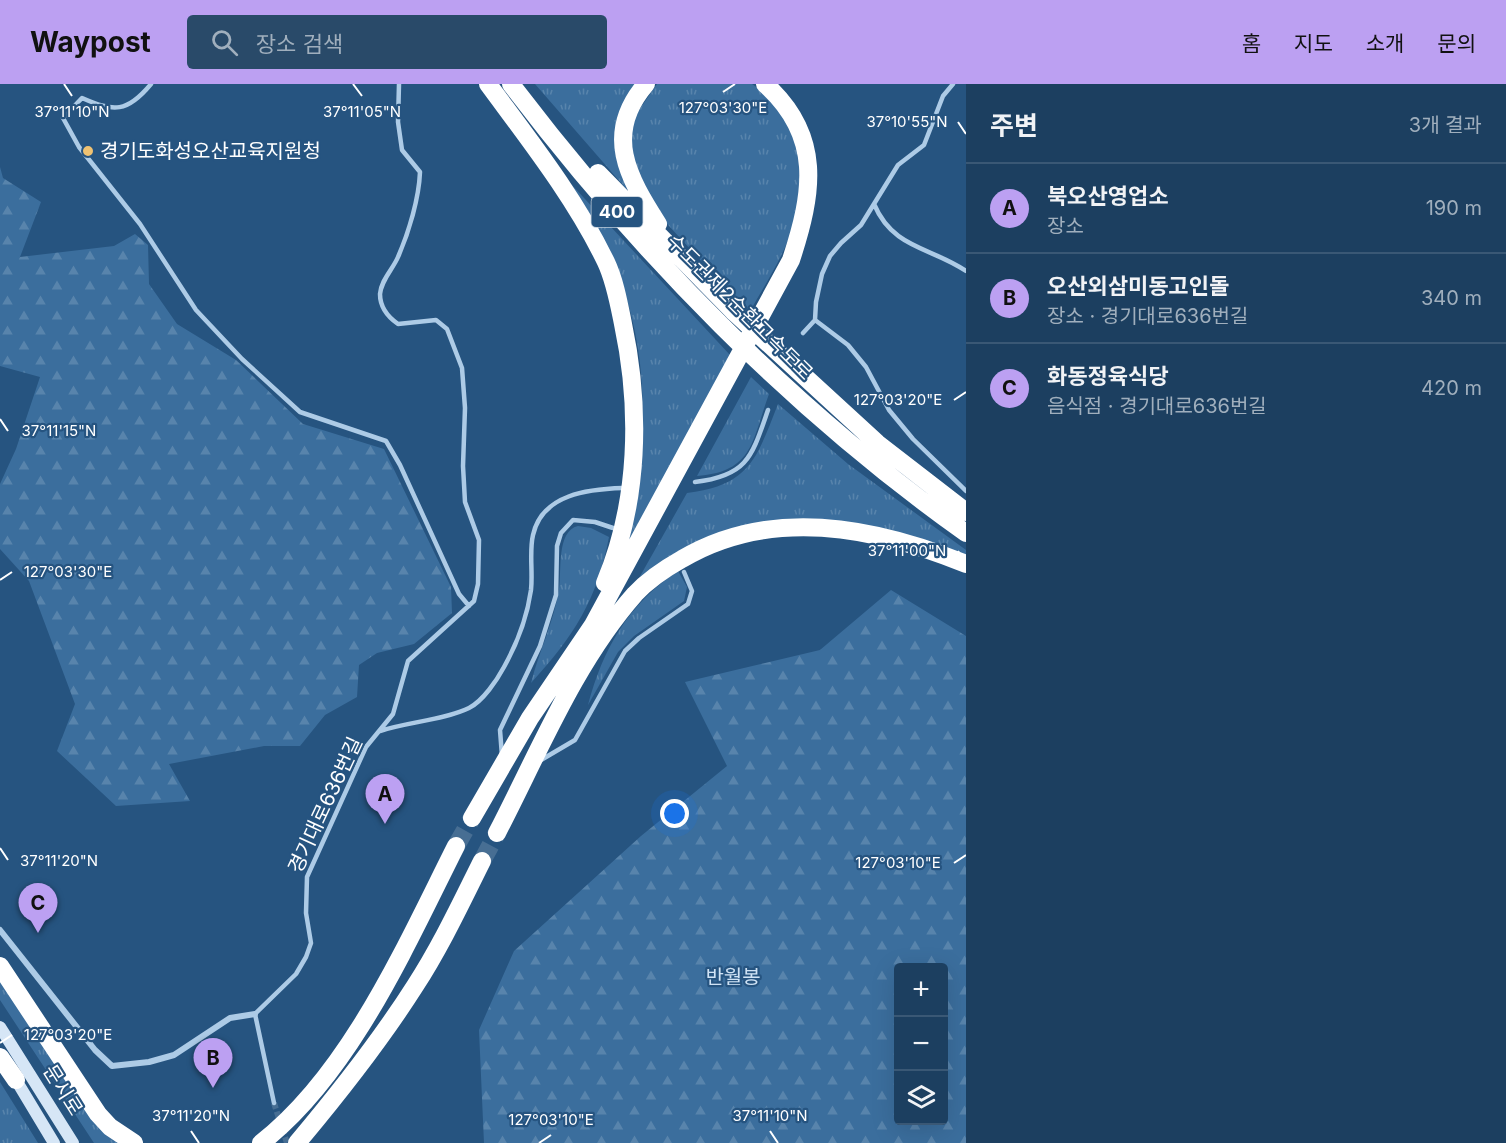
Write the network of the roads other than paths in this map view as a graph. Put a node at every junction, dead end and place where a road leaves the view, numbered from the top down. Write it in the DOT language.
graph roads {
  1 [pos="151,84"];
  2 [pos="399,84"];
  3 [pos="488,84"];
  4 [pos="511,84"];
  5 [pos="523,84"];
  6 [pos="646,84"];
  7 [pos="765,84"];
  8 [pos="782,84"];
  9 [pos="953,84"];
  10 [pos="874,204"];
  11 [pos="680,259"];
  12 [pos="966,271"];
  13 [pos="815,320"];
  14 [pos="803,333"];
  15 [pos="768,410"];
  16 [pos="695,482"];
  17 [pos="623,488"];
  18 [pos="966,491"];
  19 [pos="966,512"];
  20 [pos="613,528"];
  21 [pos="966,533"];
  22 [pos="966,564"];
  23 [pos="684,572"];
  24 [pos="469,606"];
  25 [pos="592,639"];
  26 [pos="378,732"];
  27 [pos="533,764"];
  28 [pos="503,769"];
  29 [pos="472,818"];
  30 [pos="497,833"];
  31 [pos="456,846"];
  32 [pos="482,861"];
  33 [pos="0,930"];
  34 [pos="0,966"];
  35 [pos="255,1014"];
  36 [pos="0,1027"];
  37 [pos="0,1055"];
  38 [pos="348,1078"];
  39 [pos="16,1080"];
  40 [pos="317,1087"];
  41 [pos="274,1103"];
  42 [pos="54,1143"];
  43 [pos="73,1143"];
  44 [pos="134,1143"];
  45 [pos="247,1143"];
  46 [pos="261,1143"];
  47 [pos="280,1143"];
  48 [pos="297,1143"];
  1 -- 24 [label="lane"];
  2 -- 24 [label="lane, 경기대로636번길"];
  3 -- 25 [label="highway"];
  4 -- 21 [label="highway, 수도권제2순환고속도로 / 400"];
  5 -- 11 [label="highway, 수도권제2순환고속도로 / 400"];
  6 -- 11 [label="highway"];
  7 -- 25 [label="highway"];
  8 -- 25 [label="highway"];
  9 -- 10 [label="lane"];
  10 -- 12 [label="lane"];
  10 -- 13 [label="lane"];
  11 -- 19 [label="highway, 수도권제2순환고속도로 / 400"];
  13 -- 14 [label="lane"];
  13 -- 18 [label="lane"];
  15 -- 16 [label="lane"];
  17 -- 26 [label="lane, 경기대로636번길"];
  20 -- 28 [label="lane"];
  22 -- 25 [label="highway"];
  23 -- 27 [label="lane"];
  24 -- 26 [label="lane, 경기대로636번길"];
  25 -- 27 [label="highway"];
  25 -- 28 [label="highway"];
  26 -- 35 [label="lane, 경기대로636번길"];
  27 -- 30 [label="highway"];
  28 -- 29 [label="highway"];
  31 -- 40 [label="highway"];
  32 -- 38 [label="highway"];
  33 -- 35 [label="street"];
  34 -- 44 [label="highway"];
  35 -- 41 [label="lane"];
  36 -- 43 [label="street, 문시로"];
  37 -- 39 [label="highway"];
  38 -- 47 [label="highway"];
  38 -- 48 [label="highway"];
  39 -- 42 [label="street, 문시로"];
  40 -- 45 [label="highway"];
  40 -- 46 [label="highway"];
}
